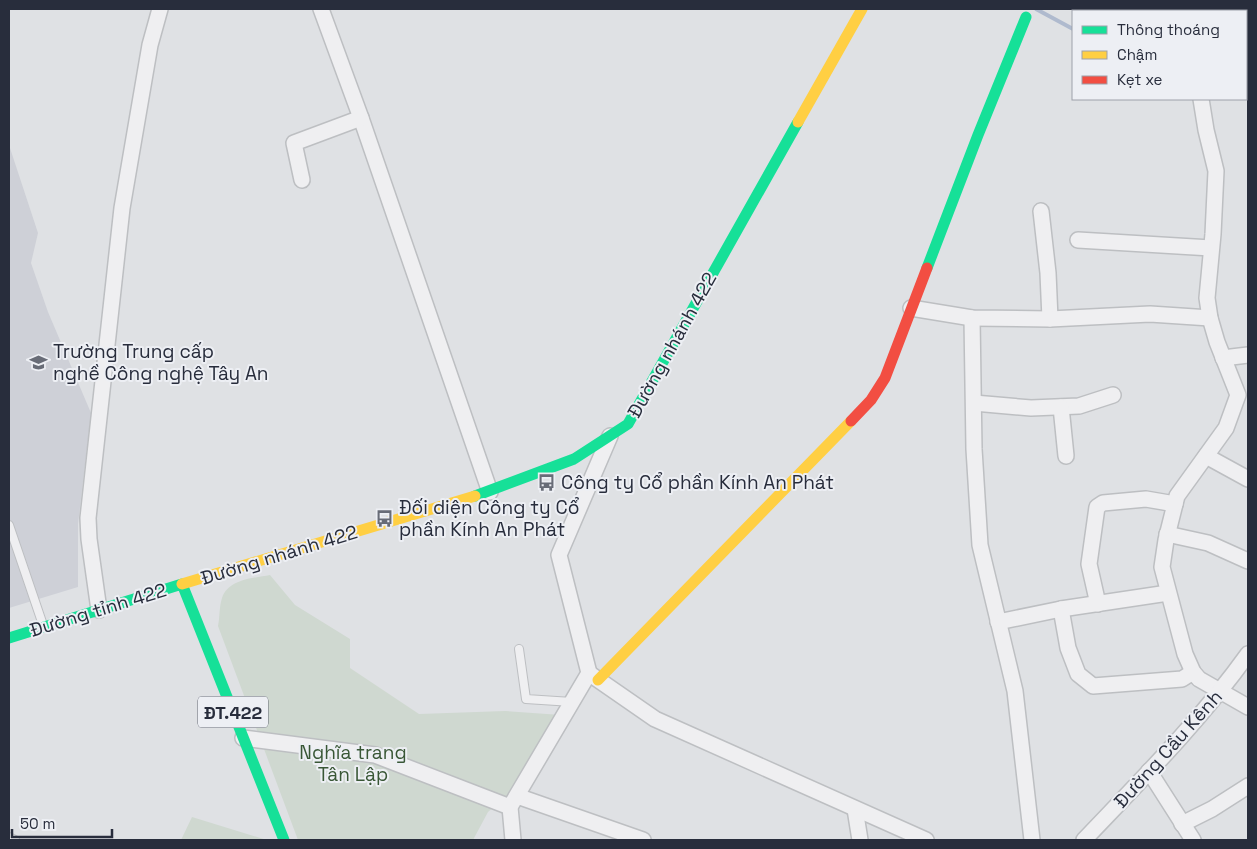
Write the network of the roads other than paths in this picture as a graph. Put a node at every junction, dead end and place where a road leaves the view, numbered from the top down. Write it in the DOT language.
graph roads {
  1 [pos="160,9"];
  2 [pos="321,9"];
  3 [pos="862,9"];
  4 [pos="1026,17"];
  5 [pos="1201,100"];
  6 [pos="361,118"];
  7 [pos="302,180"];
  8 [pos="1041,212"];
  9 [pos="1078,240"];
  10 [pos="1212,248"];
  11 [pos="911,308"];
  12 [pos="972,318"];
  13 [pos="1210,318"];
  14 [pos="1050,319"];
  15 [pos="1248,356"];
  16 [pos="1223,358"];
  17 [pos="1113,395"];
  18 [pos="974,403"];
  19 [pos="1061,407"];
  20 [pos="610,436"];
  21 [pos="1066,456"];
  22 [pos="1206,456"];
  23 [pos="1248,479"];
  24 [pos="490,492"];
  25 [pos="1175,504"];
  26 [pos="9,525"];
  27 [pos="1168,534"];
  28 [pos="1248,561"];
  29 [pos="182,584"];
  30 [pos="1168,593"];
  31 [pos="1098,604"];
  32 [pos="1061,609"];
  33 [pos="99,610"];
  34 [pos="998,622"];
  35 [pos="44,627"];
  36 [pos="9,638"];
  37 [pos="519,649"];
  38 [pos="1248,654"];
  39 [pos="1193,672"];
  40 [pos="594,677"];
  41 [pos="1222,691"];
  42 [pos="572,702"];
  43 [pos="1248,707"];
  44 [pos="243,738"];
  45 [pos="1149,771"];
  46 [pos="1248,786"];
  47 [pos="514,802"];
  48 [pos="855,808"];
  49 [pos="1182,824"];
  50 [pos="9,838"];
  51 [pos="15,840"];
  52 [pos="284,840"];
  53 [pos="513,840"];
  54 [pos="643,840"];
  55 [pos="860,840"];
  56 [pos="926,840"];
  57 [pos="1032,840"];
  58 [pos="1084,840"];
  59 [pos="1193,840"];
  1 -- 33 [label="street"];
  2 -- 6 [label="street"];
  3 -- 20 [label="street, Đường nhánh 422"];
  4 -- 11 [label="street"];
  5 -- 10 [label="street"];
  6 -- 7 [label="street"];
  6 -- 24 [label="street"];
  8 -- 14 [label="street"];
  9 -- 10 [label="street"];
  10 -- 13 [label="street"];
  11 -- 12 [label="street"];
  11 -- 40 [label="street"];
  12 -- 14 [label="street"];
  12 -- 18 [label="street"];
  13 -- 14 [label="street"];
  13 -- 16 [label="street"];
  15 -- 16 [label="street"];
  16 -- 22 [label="street"];
  17 -- 19 [label="street"];
  18 -- 19 [label="street"];
  18 -- 34 [label="street"];
  19 -- 21 [label="street"];
  20 -- 24 [label="street, Đường nhánh 422"];
  20 -- 40 [label="street"];
  22 -- 23 [label="street"];
  22 -- 25 [label="street"];
  24 -- 29 [label="street, Đường nhánh 422"];
  25 -- 27 [label="street"];
  25 -- 31 [label="street"];
  26 -- 35 [label="lane"];
  27 -- 28 [label="street"];
  27 -- 30 [label="street"];
  29 -- 33 [label="street, Đường tỉnh 422"];
  29 -- 44 [label="street, Đường tỉnh 422 / ĐT.422"];
  30 -- 31 [label="street"];
  30 -- 39 [label="street"];
  31 -- 32 [label="street"];
  32 -- 34 [label="street"];
  32 -- 39 [label="street"];
  33 -- 35 [label="street, Đường tỉnh 422"];
  34 -- 57 [label="street"];
  35 -- 36 [label="street, Đường tỉnh 422"];
  37 -- 42 [label="lane"];
  38 -- 41 [label="street, Đường Cầu Kênh"];
  39 -- 41 [label="street"];
  40 -- 42 [label="street"];
  40 -- 48 [label="street"];
  41 -- 43 [label="street"];
  41 -- 45 [label="street, Đường Cầu Kênh"];
  42 -- 47 [label="street"];
  44 -- 47 [label="street"];
  44 -- 52 [label="street, Đường tỉnh 422 / ĐT.422"];
  45 -- 49 [label="street"];
  45 -- 58 [label="street, Đường Cầu Kênh"];
  46 -- 49 [label="street"];
  47 -- 53 [label="street"];
  47 -- 54 [label="street"];
  48 -- 55 [label="street"];
  48 -- 56 [label="street"];
  49 -- 59 [label="street"];
  50 -- 51 [label="lane"];
}
